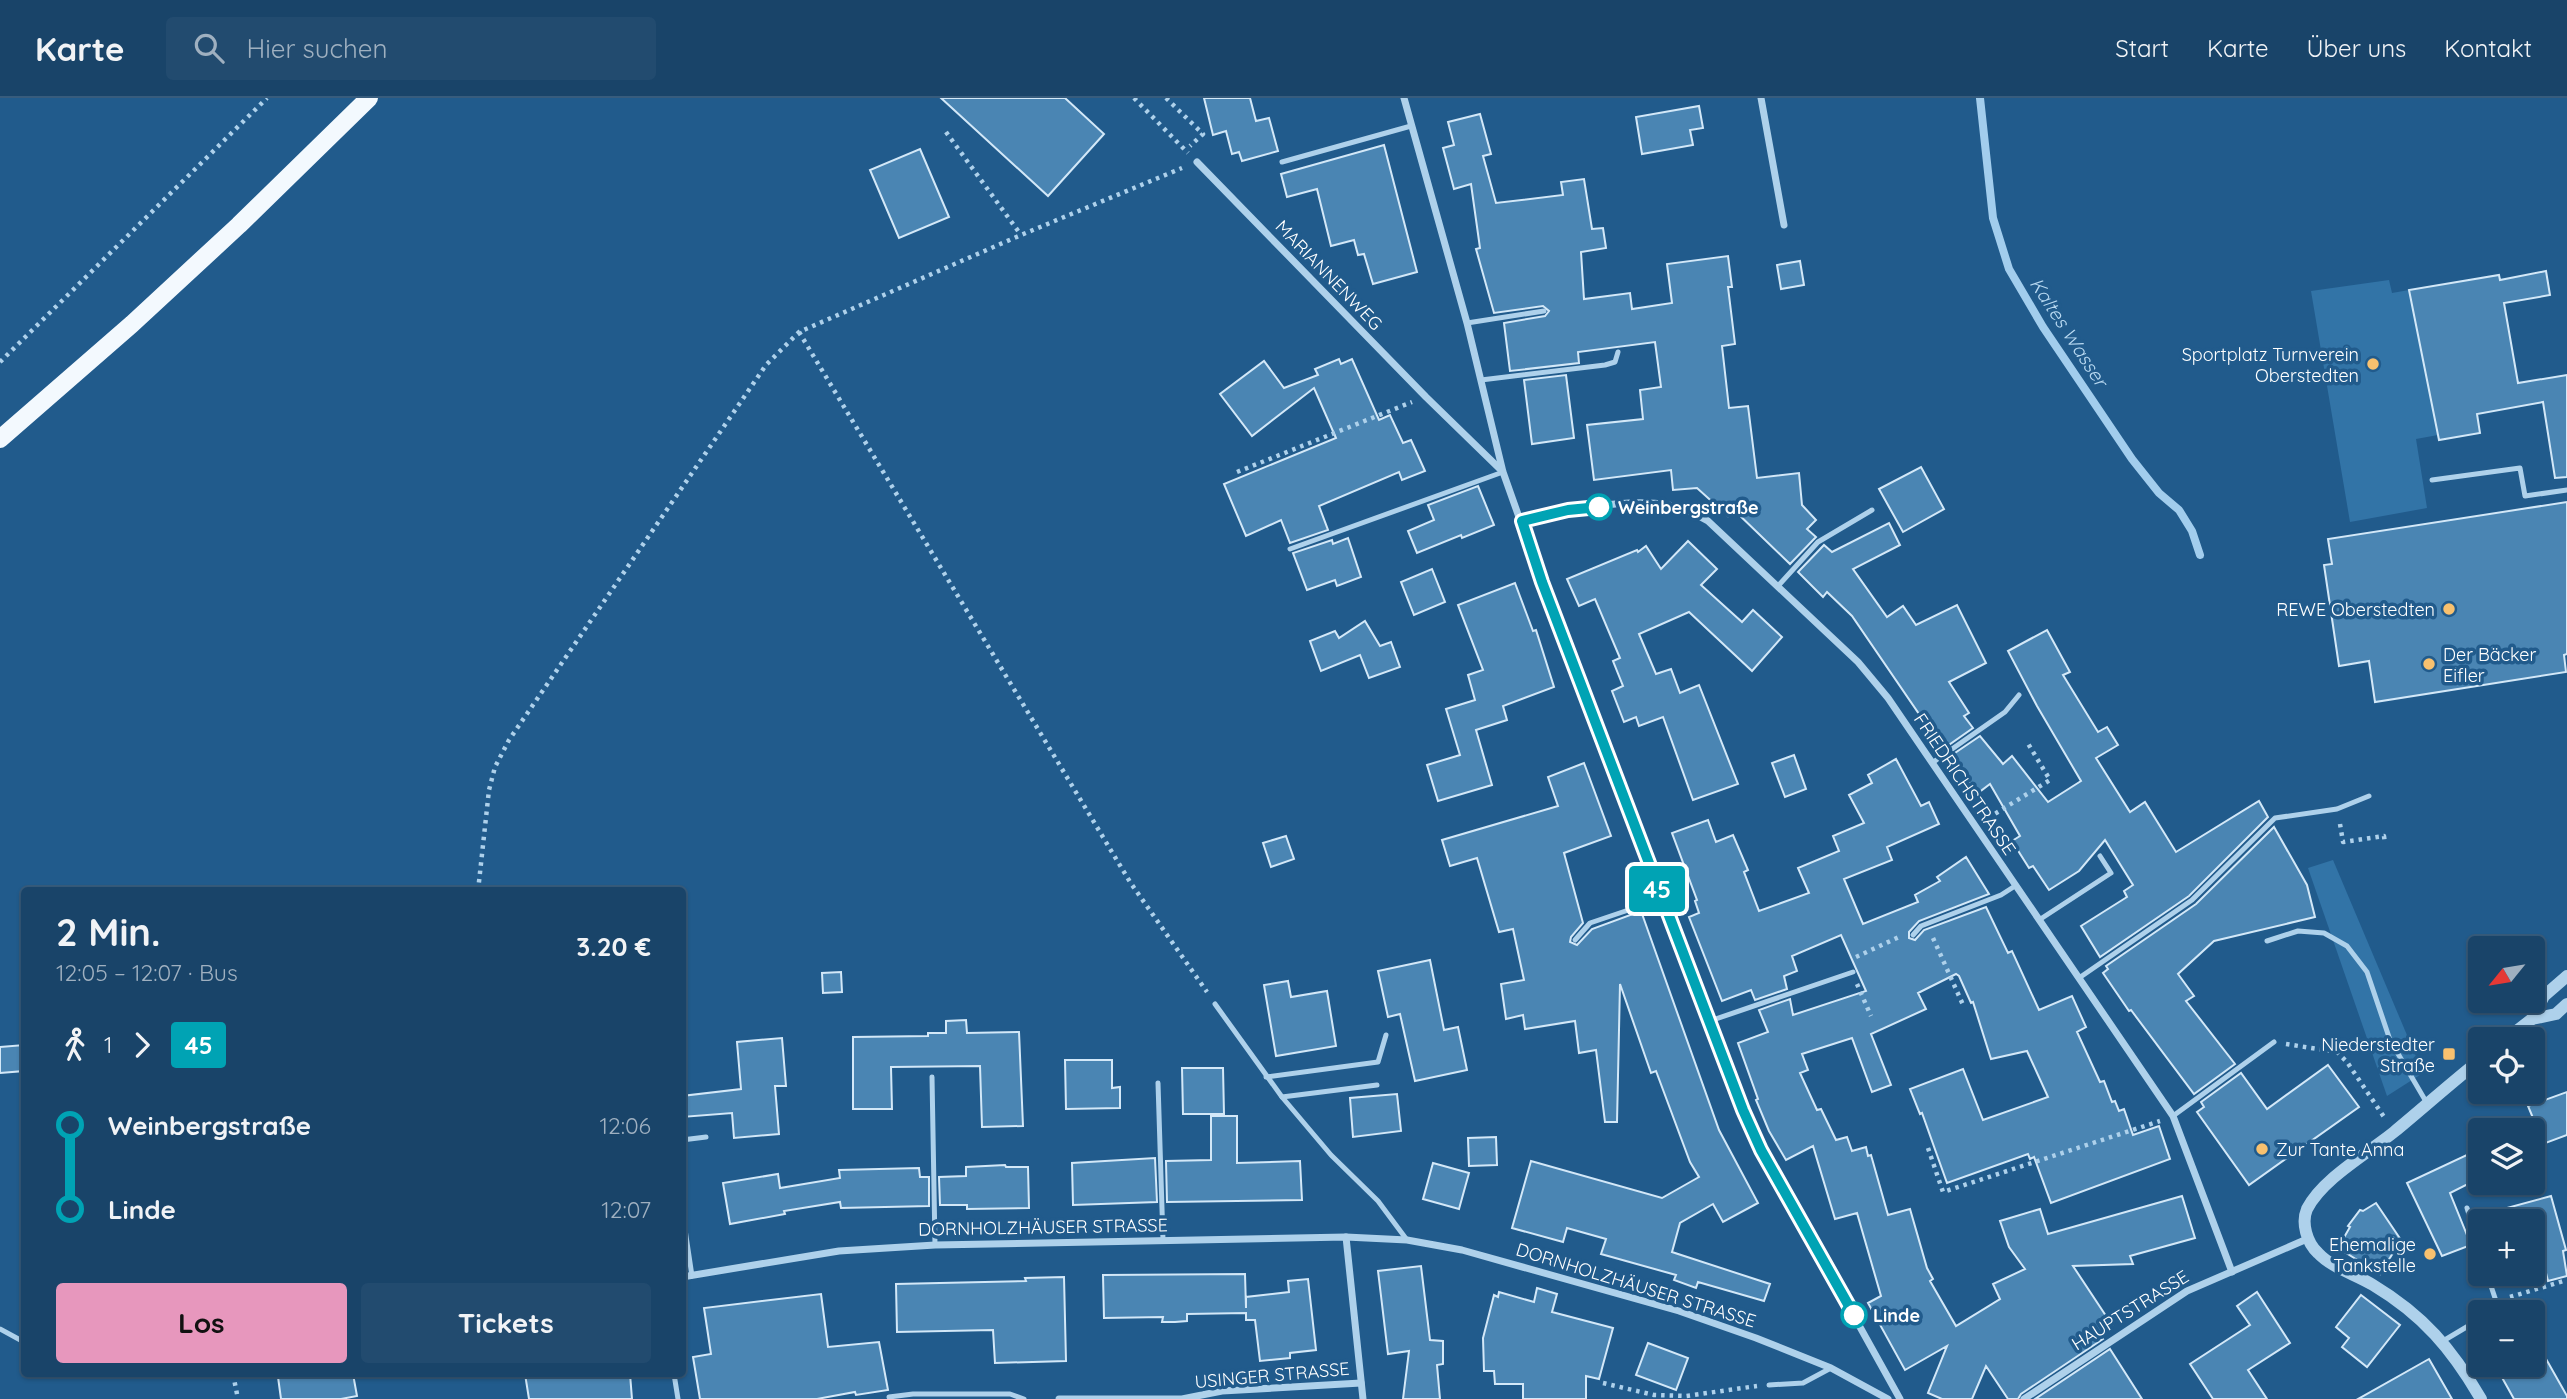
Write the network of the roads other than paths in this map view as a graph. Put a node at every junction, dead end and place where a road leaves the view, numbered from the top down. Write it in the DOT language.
graph roads {
  1 [pos="369,98"];
  2 [pos="1404,98"];
  3 [pos="1761,98"];
  4 [pos="1411,126"];
  5 [pos="1197,162"];
  6 [pos="1282,162"];
  7 [pos="1784,225"];
  8 [pos="1544,311"];
  9 [pos="1467,323"];
  10 [pos="1618,352"];
  11 [pos="1481,380"];
  12 [pos="0,439"];
  13 [pos="1503,472"];
  14 [pos="2432,480"];
  15 [pos="2567,490"];
  16 [pos="1872,510"];
  17 [pos="1522,521"];
  18 [pos="1290,549"];
  19 [pos="1778,586"];
  20 [pos="2019,695"];
  21 [pos="1932,763"];
  22 [pos="2369,796"];
  23 [pos="2100,856"];
  24 [pos="2015,886"];
  25 [pos="1661,899"];
  26 [pos="2039,920"];
  27 [pos="1913,936"];
  28 [pos="1575,940"];
  29 [pos="2267,941"];
  30 [pos="1853,972"];
  31 [pos="2079,978"];
  32 [pos="2566,980"];
  33 [pos="1215,1004"];
  34 [pos="2567,1004"];
  35 [pos="2532,1018"];
  36 [pos="1707,1022"];
  37 [pos="2521,1027"];
  38 [pos="1386,1035"];
  39 [pos="2274,1042"];
  40 [pos="2468,1070"];
  41 [pos="932,1077"];
  42 [pos="1266,1077"];
  43 [pos="1158,1083"];
  44 [pos="1377,1085"];
  45 [pos="1282,1097"];
  46 [pos="2428,1105"];
  47 [pos="2173,1116"];
  48 [pos="706,1137"];
  49 [pos="686,1140"];
  50 [pos="2467,1208"];
  51 [pos="2468,1211"];
  52 [pos="686,1236"];
  53 [pos="1346,1237"];
  54 [pos="2308,1239"];
  55 [pos="1163,1240"];
  56 [pos="1406,1240"];
  57 [pos="935,1245"];
  58 [pos="2232,1272"];
  59 [pos="692,1276"];
  60 [pos="686,1277"];
  61 [pos="2468,1326"];
  62 [pos="0,1329"];
  63 [pos="21,1340"];
  64 [pos="2443,1341"];
  65 [pos="1831,1368"];
  66 [pos="674,1377"];
  67 [pos="1362,1383"];
  68 [pos="1769,1385"];
  69 [pos="889,1397"];
  70 [pos="678,1399"];
  71 [pos="1024,1399"];
  72 [pos="1059,1399"];
  73 [pos="1182,1399"];
  74 [pos="1363,1399"];
  75 [pos="1888,1399"];
  76 [pos="1900,1399"];
  77 [pos="2024,1399"];
  78 [pos="2481,1399"];
  1 -- 12 [label="main road"];
  2 -- 4 [label="street"];
  3 -- 7 [label="street"];
  4 -- 6 [label="lane"];
  4 -- 9 [label="street"];
  5 -- 13 [label="street, MARIANNENWEG"];
  8 -- 9 [label="lane"];
  9 -- 11 [label="street"];
  10 -- 11 [label="lane"];
  11 -- 13 [label="street"];
  13 -- 17 [label="street"];
  13 -- 18 [label="lane"];
  14 -- 15 [label="lane"];
  16 -- 19 [label="lane"];
  17 -- 19 [label="street, FRIEDRICHSTRASSE"];
  17 -- 25 [label="street"];
  19 -- 21 [label="street, FRIEDRICHSTRASSE"];
  20 -- 21 [label="lane"];
  21 -- 24 [label="street, FRIEDRICHSTRASSE"];
  22 -- 31 [label="lane"];
  23 -- 26 [label="lane"];
  24 -- 26 [label="street, FRIEDRICHSTRASSE"];
  24 -- 27 [label="lane"];
  25 -- 28 [label="lane"];
  25 -- 36 [label="street"];
  26 -- 31 [label="street, FRIEDRICHSTRASSE"];
  29 -- 46 [label="lane"];
  30 -- 36 [label="lane"];
  31 -- 47 [label="street, FRIEDRICHSTRASSE"];
  32 -- 35 [label="street"];
  33 -- 42 [label="lane"];
  34 -- 35 [label="street"];
  35 -- 37 [label="street"];
  36 -- 76 [label="street"];
  38 -- 42 [label="lane"];
  39 -- 47 [label="lane"];
  40 -- 46 [label="street"];
  41 -- 57 [label="lane"];
  42 -- 45 [label="lane"];
  43 -- 55 [label="lane"];
  44 -- 45 [label="lane"];
  45 -- 56 [label="lane"];
  46 -- 54 [label="street"];
  47 -- 58 [label="street, FRIEDRICHSTRASSE"];
  48 -- 49 [label="lane"];
  50 -- 51 [label="lane"];
  52 -- 59 [label="lane"];
  53 -- 55 [label="street, DORNHOLZHÄUSER STRASSE"];
  53 -- 56 [label="street, DORNHOLZHÄUSER STRASSE"];
  53 -- 67 [label="street, USINGER STRASSE"];
  54 -- 58 [label="street, HAUPTSTRASSE"];
  54 -- 64 [label="street"];
  55 -- 57 [label="street, DORNHOLZHÄUSER STRASSE"];
  56 -- 65 [label="street, DORNHOLZHÄUSER STRASSE"];
  57 -- 59 [label="street, DORNHOLZHÄUSER STRASSE"];
  58 -- 77 [label="street, HAUPTSTRASSE"];
  59 -- 60 [label="street, DORNHOLZHÄUSER STRASSE"];
  61 -- 64 [label="lane"];
  62 -- 63 [label="lane"];
  64 -- 78 [label="street"];
  65 -- 68 [label="lane"];
  65 -- 75 [label="street, DORNHOLZHÄUSER STRASSE"];
  66 -- 70 [label="lane"];
  67 -- 73 [label="street, USINGER STRASSE"];
  67 -- 74 [label="street, USINGER STRASSE"];
  69 -- 71 [label="lane"];
  72 -- 73 [label="street, USINGER STRASSE"];
}
